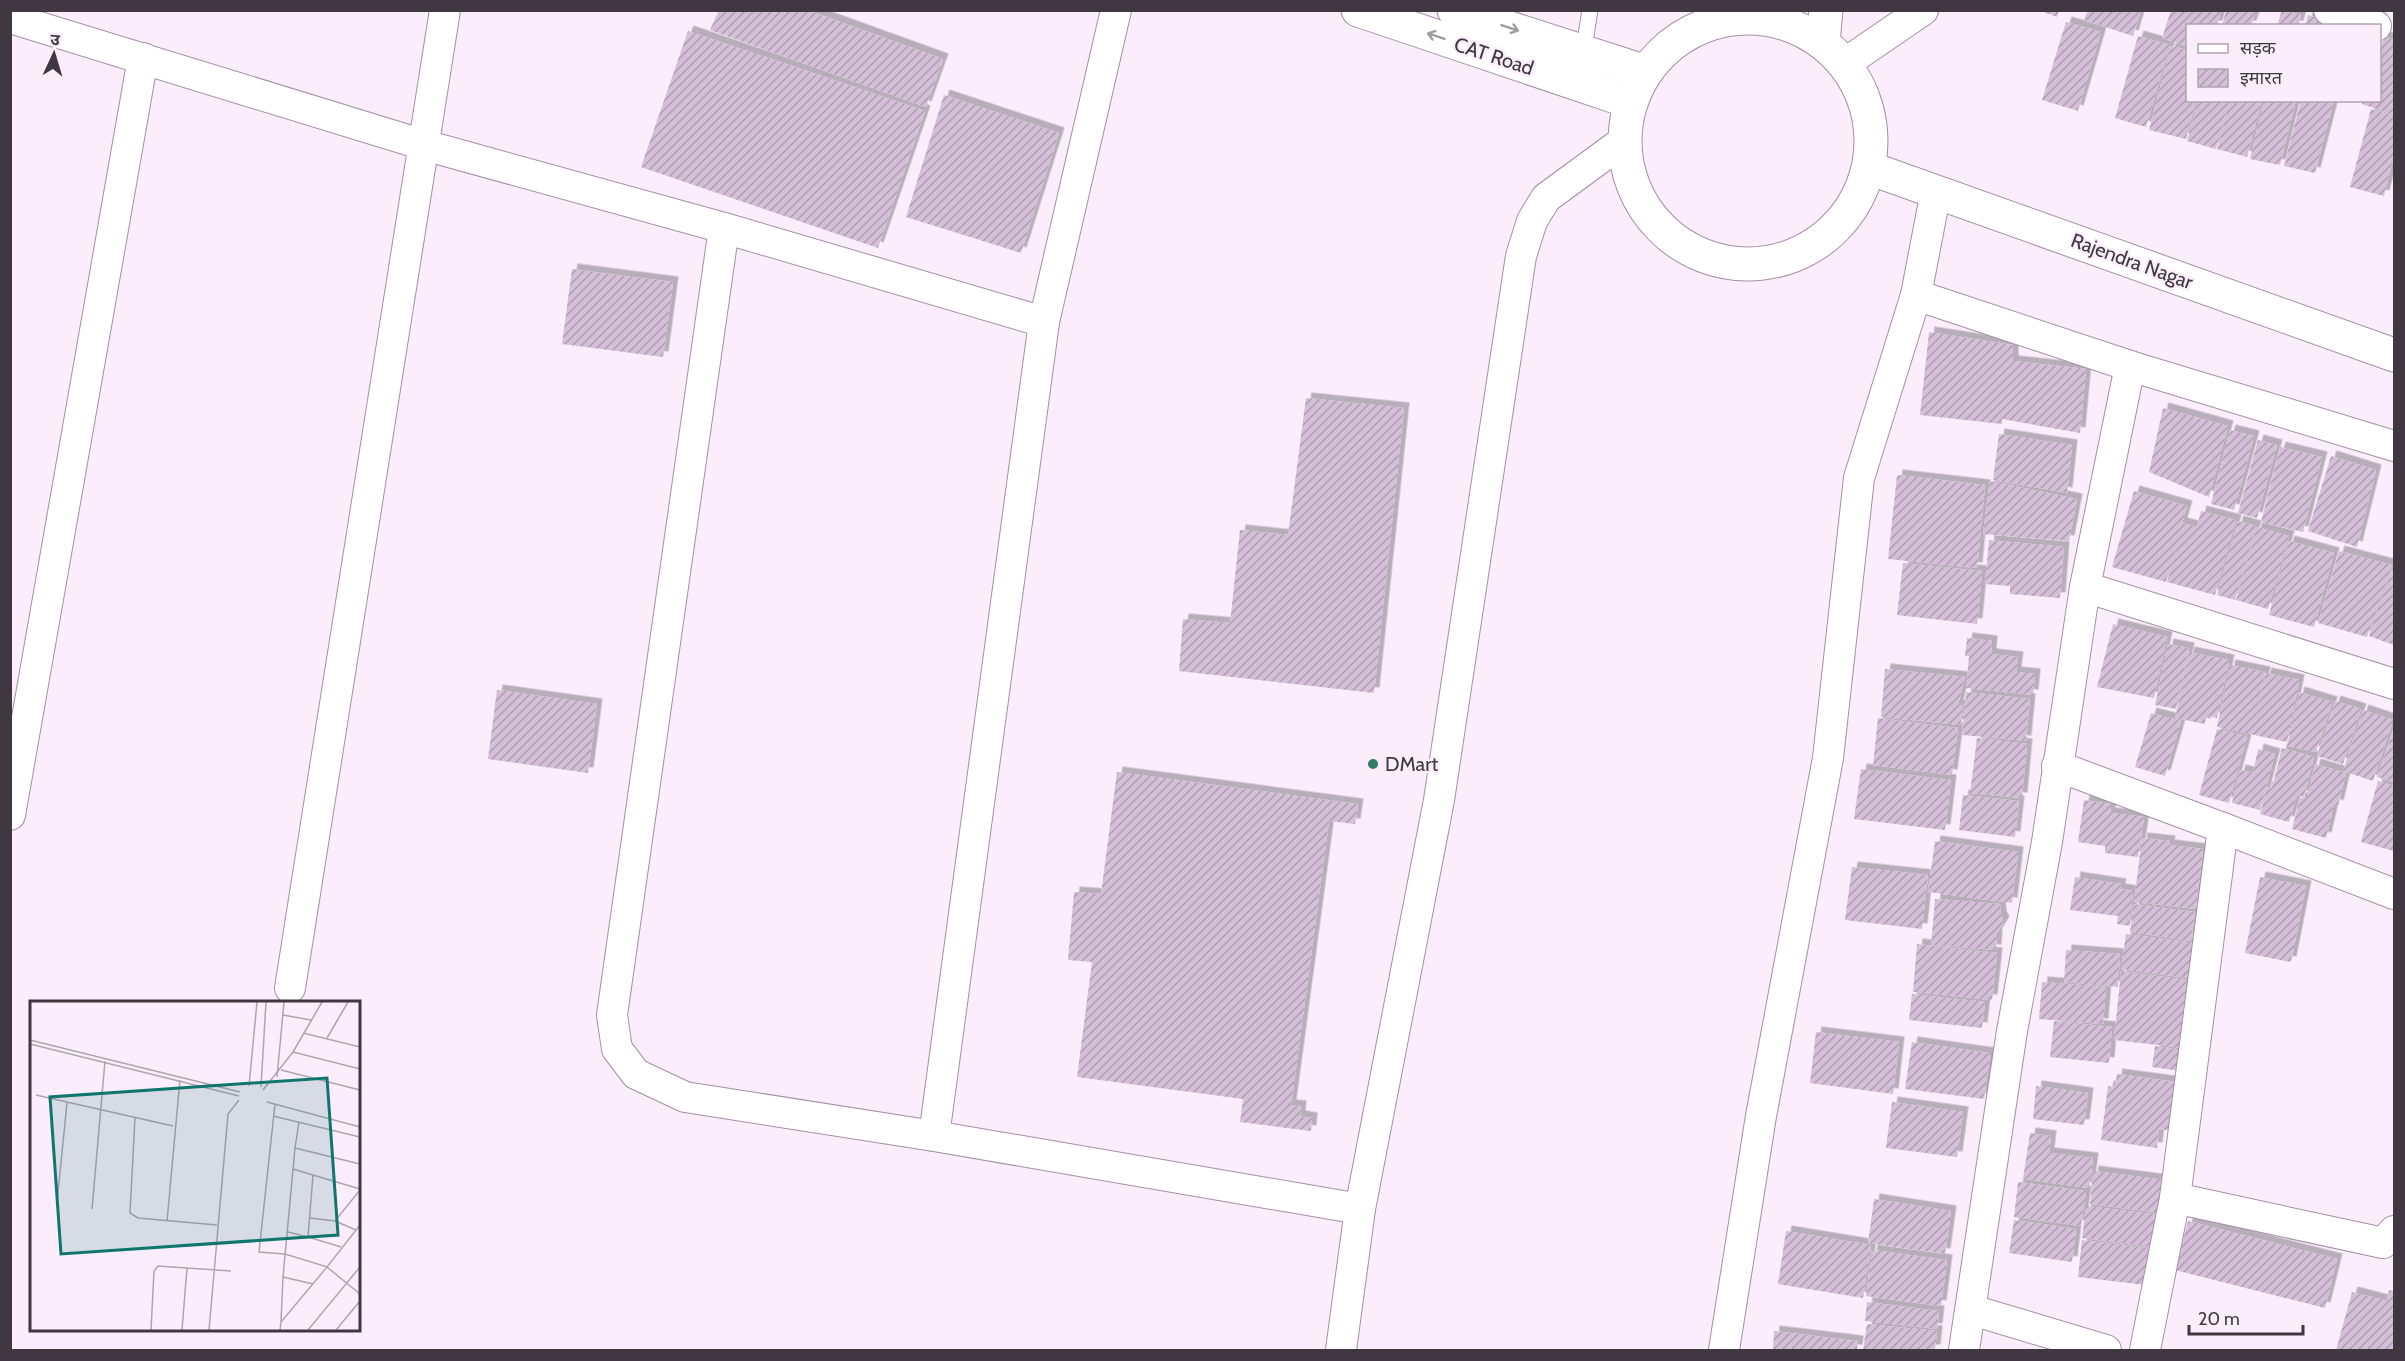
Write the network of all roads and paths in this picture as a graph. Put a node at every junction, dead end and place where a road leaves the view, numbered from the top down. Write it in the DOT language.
graph roads {
  1 [pos="445,10"];
  2 [pos="1116,10"];
  3 [pos="1358,10"];
  4 [pos="1454,10"];
  5 [pos="1590,10"];
  6 [pos="1826,10"];
  7 [pos="1923,10"];
  8 [pos="2329,10"];
  9 [pos="1727,15"];
  10 [pos="10,18"];
  11 [pos="2372,24"];
  12 [pos="1833,53"];
  13 [pos="143,58"];
  14 [pos="1581,68"];
  15 [pos="1646,72"];
  16 [pos="1631,102"];
  17 [pos="1624,140"];
  18 [pos="424,145"];
  19 [pos="1869,168"];
  20 [pos="1936,191"];
  21 [pos="724,228"];
  22 [pos="1916,295"];
  23 [pos="1044,322"];
  24 [pos="2394,355"];
  25 [pos="2130,366"];
  26 [pos="2394,446"];
  27 [pos="2085,588"];
  28 [pos="2394,684"];
  29 [pos="2057,766"];
  30 [pos="10,815"];
  31 [pos="2223,828"];
  32 [pos="2394,894"];
  33 [pos="290,988"];
  34 [pos="934,1136"];
  35 [pos="2175,1198"];
  36 [pos="1360,1209"];
  37 [pos="2391,1241"];
  38 [pos="1972,1310"];
  39 [pos="1341,1350"];
  40 [pos="1724,1350"];
  41 [pos="1964,1350"];
  42 [pos="2106,1350"];
  43 [pos="2145,1350"];
  1 -- 18 [label="street"];
  2 -- 23 [label="street"];
  14 -- 3 [label="street, CAT Road, one-way"];
  4 -- 14 [label="street, CAT Road, one-way"];
  5 -- 14 [label="lane"];
  6 -- 12 [label="street"];
  7 -- 12 [label="street"];
  8 -- 11 [label="street"];
  9 -- 12 [label="street"];
  9 -- 15 [label="street"];
  10 -- 13 [label="street"];
  12 -- 19 [label="street"];
  13 -- 18 [label="street"];
  13 -- 30 [label="street"];
  14 -- 15 [label="street, CAT Road"];
  14 -- 16 [label="street, CAT Road"];
  15 -- 16 [label="street"];
  16 -- 17 [label="street"];
  17 -- 19 [label="street"];
  17 -- 36 [label="street"];
  18 -- 21 [label="street"];
  18 -- 33 [label="street"];
  19 -- 20 [label="street, Rajendra Nagar"];
  20 -- 22 [label="street"];
  20 -- 24 [label="street, Rajendra Nagar"];
  21 -- 23 [label="street"];
  21 -- 34 [label="street"];
  22 -- 25 [label="street"];
  22 -- 40 [label="street"];
  23 -- 34 [label="street"];
  25 -- 26 [label="street"];
  25 -- 27 [label="street"];
  27 -- 28 [label="street"];
  27 -- 29 [label="street"];
  29 -- 31 [label="street"];
  29 -- 38 [label="street"];
  31 -- 32 [label="street"];
  31 -- 35 [label="street"];
  34 -- 36 [label="street"];
  35 -- 37 [label="street"];
  35 -- 43 [label="street"];
  36 -- 39 [label="street"];
  38 -- 41 [label="street"];
  38 -- 42 [label="street"];
}
